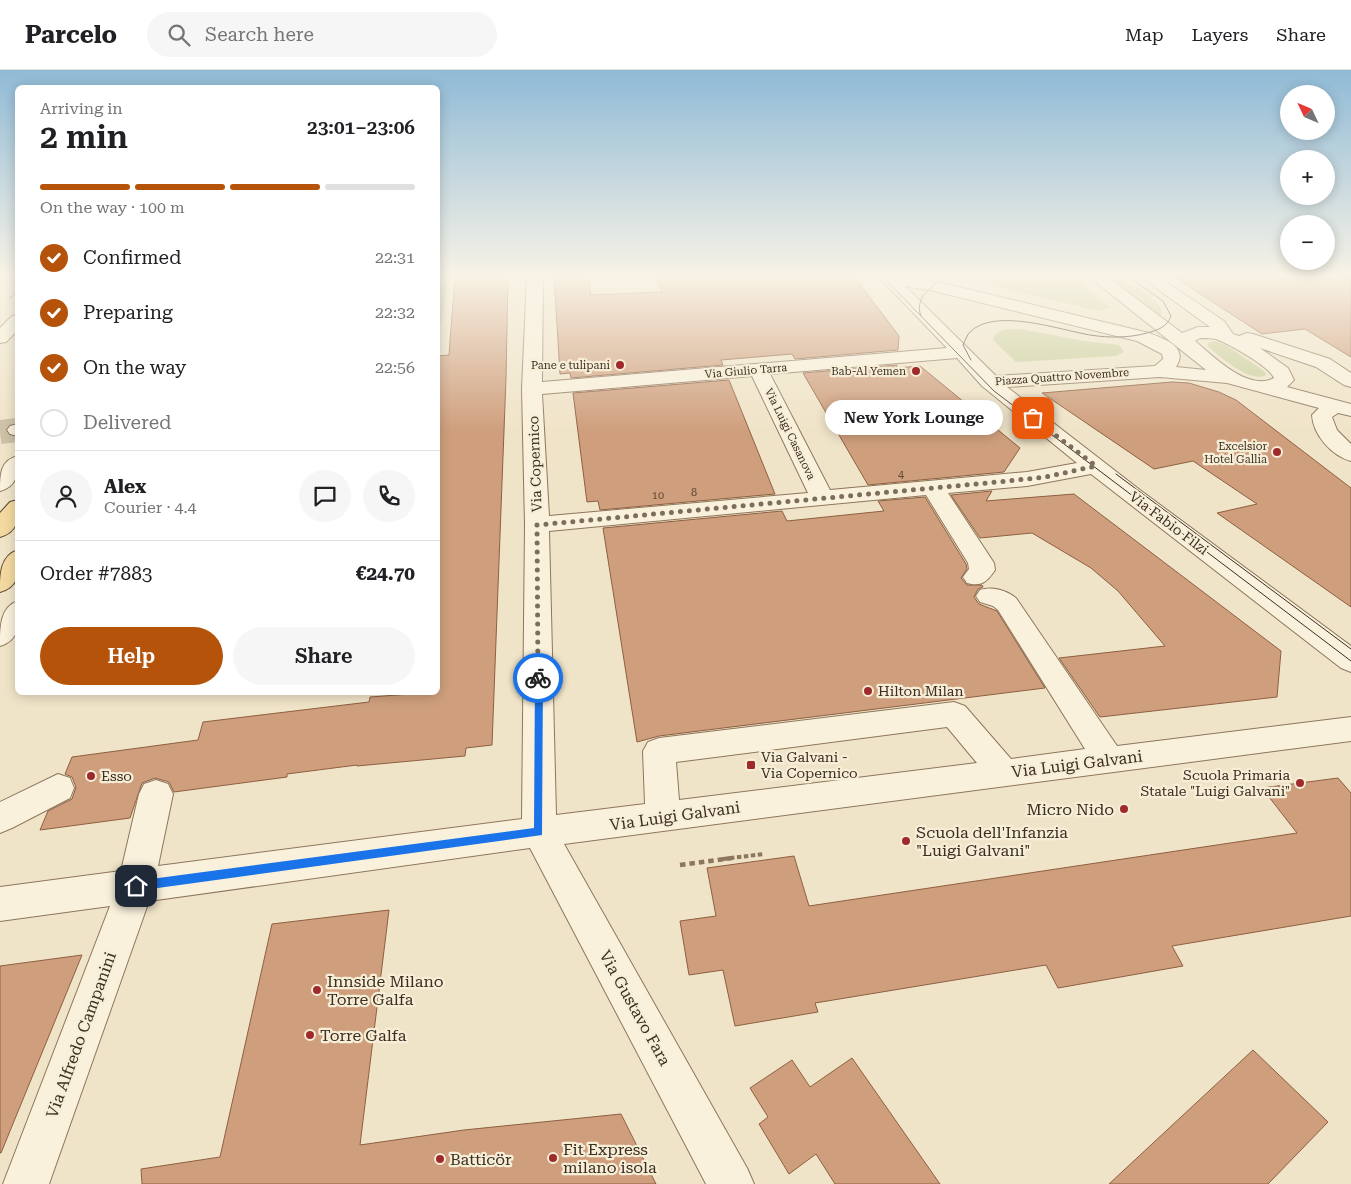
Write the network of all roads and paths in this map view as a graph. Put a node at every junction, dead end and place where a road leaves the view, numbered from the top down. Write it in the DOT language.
graph roads {
  1 [pos="11,327"];
  2 [pos="534,327"];
  3 [pos="935,327"];
  4 [pos="956,327"];
  5 [pos="1099,327"];
  6 [pos="1164,327"];
  7 [pos="1218,327"];
  8 [pos="1230,336"];
  9 [pos="0,338"];
  10 [pos="15,342"];
  11 [pos="0,343"];
  12 [pos="960,352"];
  13 [pos="1210,362"];
  14 [pos="758,369"];
  15 [pos="1160,371"];
  16 [pos="1231,378"];
  17 [pos="989,382"];
  18 [pos="1262,386"];
  19 [pos="532,389"];
  20 [pos="1348,397"];
  21 [pos="1351,454"];
  22 [pos="15,466"];
  23 [pos="1096,466"];
  24 [pos="0,484"];
  25 [pos="932,487"];
  26 [pos="822,498"];
  27 [pos="15,511"];
  28 [pos="537,525"];
  29 [pos="0,529"];
  30 [pos="15,562"];
  31 [pos="0,582"];
  32 [pos="15,614"];
  33 [pos="0,636"];
  34 [pos="1351,661"];
  35 [pos="1351,729"];
  36 [pos="1109,760"];
  37 [pos="1005,774"];
  38 [pos="58,788"];
  39 [pos="156,794"];
  40 [pos="662,817"];
  41 [pos="0,818"];
  42 [pos="539,832"];
  43 [pos="764,854"];
  44 [pos="680,865"];
  45 [pos="136,886"];
  46 [pos="0,904"];
  47 [pos="26,1184"];
  48 [pos="731,1184"];
  1 -- 9 [label="street"];
  2 -- 19 [label="street, Via Copernico"];
  3 -- 12 [label="street, Piazza Quattro Novembre"];
  4 -- 12 [label="street"];
  5 -- 15 [label="street"];
  6 -- 13 [label="street, Piazza Quattro Novembre"];
  7 -- 8 [label="street, Piazza Quattro Novembre"];
  8 -- 13 [label="street, Piazza Quattro Novembre"];
  8 -- 18 [label="street, Piazza Quattro Novembre"];
  8 -- 20 [label="street"];
  10 -- 11 [label="street"];
  12 -- 14 [label="street, Via Giulio Tarra"];
  12 -- 17 [label="street, Piazza Quattro Novembre"];
  13 -- 16 [label="street, Piazza Quattro Novembre"];
  14 -- 19 [label="street, Via Giulio Tarra"];
  14 -- 26 [label="street, Via Luigi Casanova"];
  15 -- 16 [label="street, Piazza Quattro Novembre"];
  15 -- 17 [label="street, Piazza Quattro Novembre"];
  16 -- 18 [label="street, Piazza Quattro Novembre"];
  17 -- 23 [label="street, Via Fabio Filzi"];
  18 -- 20 [label="street"];
  19 -- 28 [label="street, Via Copernico"];
  20 -- 21 [label="street"];
  22 -- 24 [label="street"];
  23 -- 25 [label="street"];
  23 -- 34 [label="street, Via Fabio Filzi"];
  25 -- 26 [label="street"];
  25 -- 36 [label="street"];
  26 -- 28 [label="street"];
  27 -- 29 [label="main road"];
  28 -- 42 [label="street, Via Copernico"];
  30 -- 31 [label="main road"];
  32 -- 33 [label="street"];
  35 -- 36 [label="street, Via Luigi Galvani"];
  36 -- 37 [label="street, Via Luigi Galvani"];
  37 -- 40 [label="street, Via Luigi Galvani"];
  37 -- 40 [label="street"];
  38 -- 41 [label="street"];
  39 -- 45 [label="street, Via Alfredo Campanini"];
  40 -- 42 [label="street, Via Luigi Galvani"];
  42 -- 45 [label="street, Via Luigi Galvani"];
  42 -- 48 [label="street, Via Gustavo Fara"];
  43 -- 44 [label="path"];
  45 -- 46 [label="street, Via Luigi Galvani"];
  45 -- 47 [label="street, Via Alfredo Campanini"];
}
